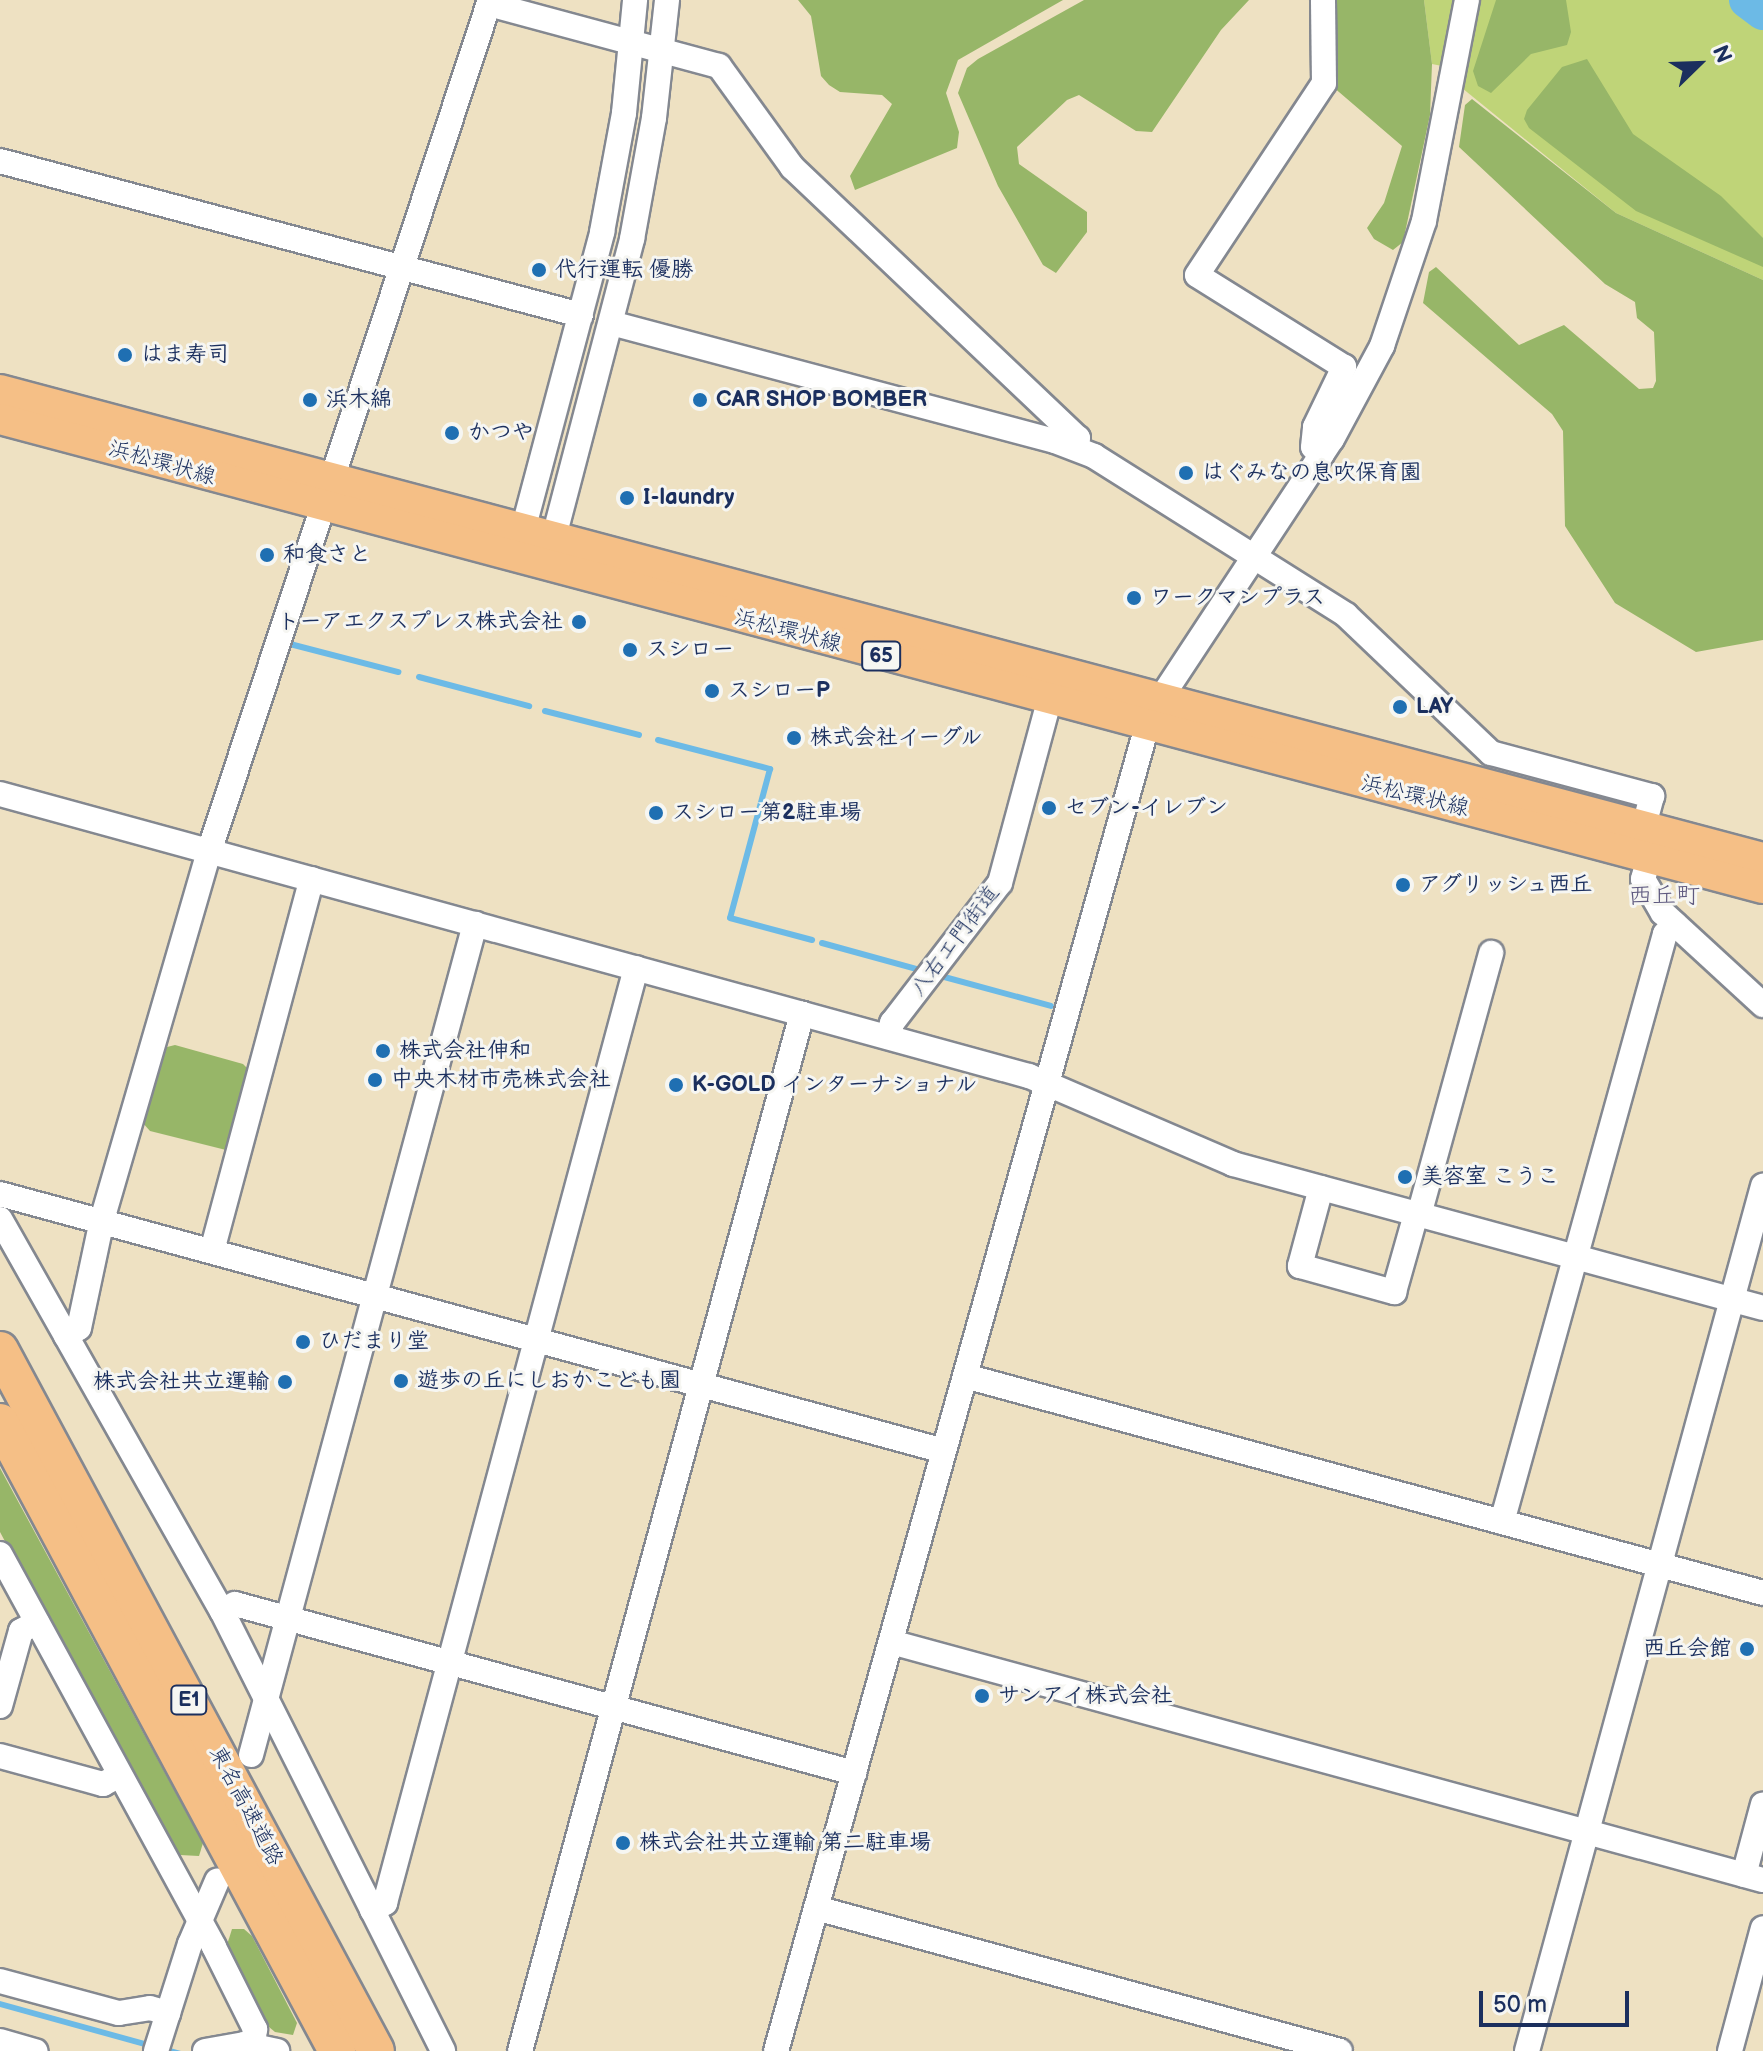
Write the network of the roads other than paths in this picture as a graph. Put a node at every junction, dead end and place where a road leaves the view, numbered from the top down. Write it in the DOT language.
graph roads {
  1 [pos="635,0"];
  2 [pos="667,0"];
  3 [pos="1323,0"];
  4 [pos="1467,0"];
  5 [pos="489,2"];
  6 [pos="632,42"];
  7 [pos="663,50"];
  8 [pos="0,161"];
  9 [pos="402,267"];
  10 [pos="581,315"];
  11 [pos="611,323"];
  12 [pos="0,390"];
  13 [pos="0,419"];
  14 [pos="1075,447"];
  15 [pos="1322,454"];
  16 [pos="332,478"];
  17 [pos="322,508"];
  18 [pos="523,529"];
  19 [pos="554,537"];
  20 [pos="1253,556"];
  21 [pos="516,559"];
  22 [pos="546,567"];
  23 [pos="1161,698"];
  24 [pos="1049,701"];
  25 [pos="1147,726"];
  26 [pos="0,794"];
  27 [pos="1644,826"];
  28 [pos="209,852"];
  29 [pos="1649,857"];
  30 [pos="1763,858"];
  31 [pos="312,879"];
  32 [pos="1763,888"];
  33 [pos="475,924"];
  34 [pos="1675,924"];
  35 [pos="1491,953"];
  36 [pos="636,968"];
  37 [pos="1763,1005"];
  38 [pos="802,1014"];
  39 [pos="888,1037"];
  40 [pos="1047,1083"];
  41 [pos="1763,1186"];
  42 [pos="1321,1188"];
  43 [pos="0,1194"];
  44 [pos="1417,1214"];
  45 [pos="0,1219"];
  46 [pos="102,1220"];
  47 [pos="212,1251"];
  48 [pos="1575,1257"];
  49 [pos="375,1295"];
  50 [pos="1732,1300"];
  51 [pos="1763,1308"];
  52 [pos="66,1336"];
  53 [pos="536,1339"];
  54 [pos="0,1350"];
  55 [pos="965,1376"];
  56 [pos="699,1384"];
  57 [pos="0,1422"];
  58 [pos="944,1451"];
  59 [pos="1502,1522"];
  60 [pos="0,1554"];
  61 [pos="1659,1565"];
  62 [pos="1763,1593"];
  63 [pos="222,1611"];
  64 [pos="288,1618"];
  65 [pos="37,1622"];
  66 [pos="891,1642"];
  67 [pos="449,1662"];
  68 [pos="266,1699"];
  69 [pos="0,1706"];
  70 [pos="612,1707"];
  71 [pos="251,1755"];
  72 [pos="0,1756"];
  73 [pos="854,1773"];
  74 [pos="118,1776"];
  75 [pos="1763,1804"];
  76 [pos="1587,1832"];
  77 [pos="1753,1877"];
  78 [pos="217,1881"];
  79 [pos="816,1908"];
  80 [pos="372,1910"];
  81 [pos="200,1924"];
  82 [pos="1763,1928"];
  83 [pos="0,1981"];
  84 [pos="162,2033"];
  85 [pos="0,2041"];
  86 [pos="253,2045"];
  87 [pos="209,2049"];
  88 [pos="36,2051"];
  89 [pos="277,2051"];
  90 [pos="337,2051"];
  91 [pos="376,2051"];
  92 [pos="443,2051"];
  93 [pos="520,2051"];
  94 [pos="776,2051"];
  95 [pos="1340,2051"];
  96 [pos="1527,2051"];
  97 [pos="1730,2051"];
  1 -- 6 [label="street"];
  2 -- 7 [label="street"];
  3 -- 15 [label="street"];
  4 -- 15 [label="street"];
  5 -- 6 [label="street"];
  5 -- 9 [label="street"];
  6 -- 7 [label="street"];
  6 -- 10 [label="street"];
  7 -- 11 [label="street"];
  7 -- 14 [label="street"];
  8 -- 9 [label="street"];
  9 -- 10 [label="street"];
  9 -- 16 [label="street"];
  10 -- 18 [label="street"];
  11 -- 14 [label="street"];
  11 -- 19 [label="street"];
  12 -- 16 [label="main road, 浜松環状線 / 65"];
  13 -- 17 [label="main road, 浜松環状線 / 65"];
  14 -- 20 [label="street"];
  15 -- 20 [label="street"];
  16 -- 17 [label="street"];
  16 -- 18 [label="main road, 浜松環状線 / 65"];
  17 -- 21 [label="main road, 浜松環状線 / 65"];
  17 -- 28 [label="street"];
  18 -- 19 [label="main road, 浜松環状線 / 65"];
  18 -- 21 [label="street"];
  19 -- 22 [label="street"];
  19 -- 23 [label="main road, 浜松環状線 / 65"];
  20 -- 23 [label="street"];
  20 -- 27 [label="street"];
  21 -- 22 [label="main road, 浜松環状線 / 65"];
  22 -- 24 [label="main road, 浜松環状線 / 65"];
  23 -- 25 [label="street"];
  23 -- 27 [label="main road, 浜松環状線 / 65"];
  24 -- 25 [label="main road, 浜松環状線 / 65"];
  24 -- 39 [label="street, 八右エ門街道"];
  25 -- 29 [label="main road, 浜松環状線 / 65"];
  25 -- 40 [label="street"];
  26 -- 28 [label="street"];
  27 -- 30 [label="main road, 浜松環状線 / 65"];
  28 -- 31 [label="street"];
  28 -- 46 [label="street"];
  29 -- 32 [label="main road, 浜松環状線 / 65"];
  29 -- 34 [label="street"];
  31 -- 33 [label="street"];
  31 -- 47 [label="street"];
  33 -- 36 [label="street"];
  33 -- 49 [label="street"];
  34 -- 37 [label="street"];
  34 -- 48 [label="street"];
  35 -- 44 [label="street"];
  36 -- 38 [label="street"];
  36 -- 53 [label="street"];
  38 -- 39 [label="street"];
  38 -- 56 [label="street"];
  39 -- 40 [label="street"];
  40 -- 42 [label="street"];
  40 -- 55 [label="street"];
  41 -- 50 [label="street"];
  42 -- 44 [label="street"];
  42 -- 44 [label="street"];
  43 -- 46 [label="street"];
  44 -- 48 [label="street"];
  45 -- 52 [label="street"];
  46 -- 47 [label="street"];
  46 -- 52 [label="street"];
  47 -- 49 [label="street"];
  48 -- 50 [label="street"];
  48 -- 59 [label="street"];
  49 -- 53 [label="street"];
  49 -- 64 [label="street"];
  50 -- 51 [label="street"];
  50 -- 61 [label="street"];
  52 -- 63 [label="street"];
  53 -- 56 [label="street"];
  53 -- 67 [label="street"];
  54 -- 91 [label="highway, 東名高速道路 / E1"];
  55 -- 58 [label="street"];
  55 -- 59 [label="street"];
  56 -- 58 [label="street"];
  56 -- 70 [label="street"];
  57 -- 90 [label="highway, 東名高速道路 / E1"];
  58 -- 66 [label="street"];
  59 -- 61 [label="street"];
  60 -- 65 [label="street"];
  61 -- 62 [label="street"];
  61 -- 76 [label="street"];
  63 -- 64 [label="street"];
  63 -- 68 [label="street"];
  64 -- 67 [label="street"];
  64 -- 68 [label="street"];
  65 -- 69 [label="street"];
  65 -- 74 [label="street"];
  66 -- 73 [label="street"];
  66 -- 76 [label="street"];
  67 -- 70 [label="street"];
  67 -- 80 [label="street"];
  68 -- 71 [label="street"];
  68 -- 80 [label="street"];
  70 -- 73 [label="street"];
  70 -- 93 [label="street"];
  72 -- 74 [label="street"];
  73 -- 79 [label="street"];
  74 -- 81 [label="street"];
  75 -- 77 [label="street"];
  76 -- 77 [label="street"];
  76 -- 96 [label="street"];
  78 -- 81 [label="street"];
  79 -- 94 [label="street"];
  79 -- 95 [label="street"];
  80 -- 92 [label="street"];
  81 -- 84 [label="street"];
  81 -- 86 [label="street"];
  82 -- 97 [label="street"];
  83 -- 84 [label="street"];
  85 -- 88 [label="street"];
  86 -- 87 [label="street"];
  86 -- 89 [label="street"];
}
